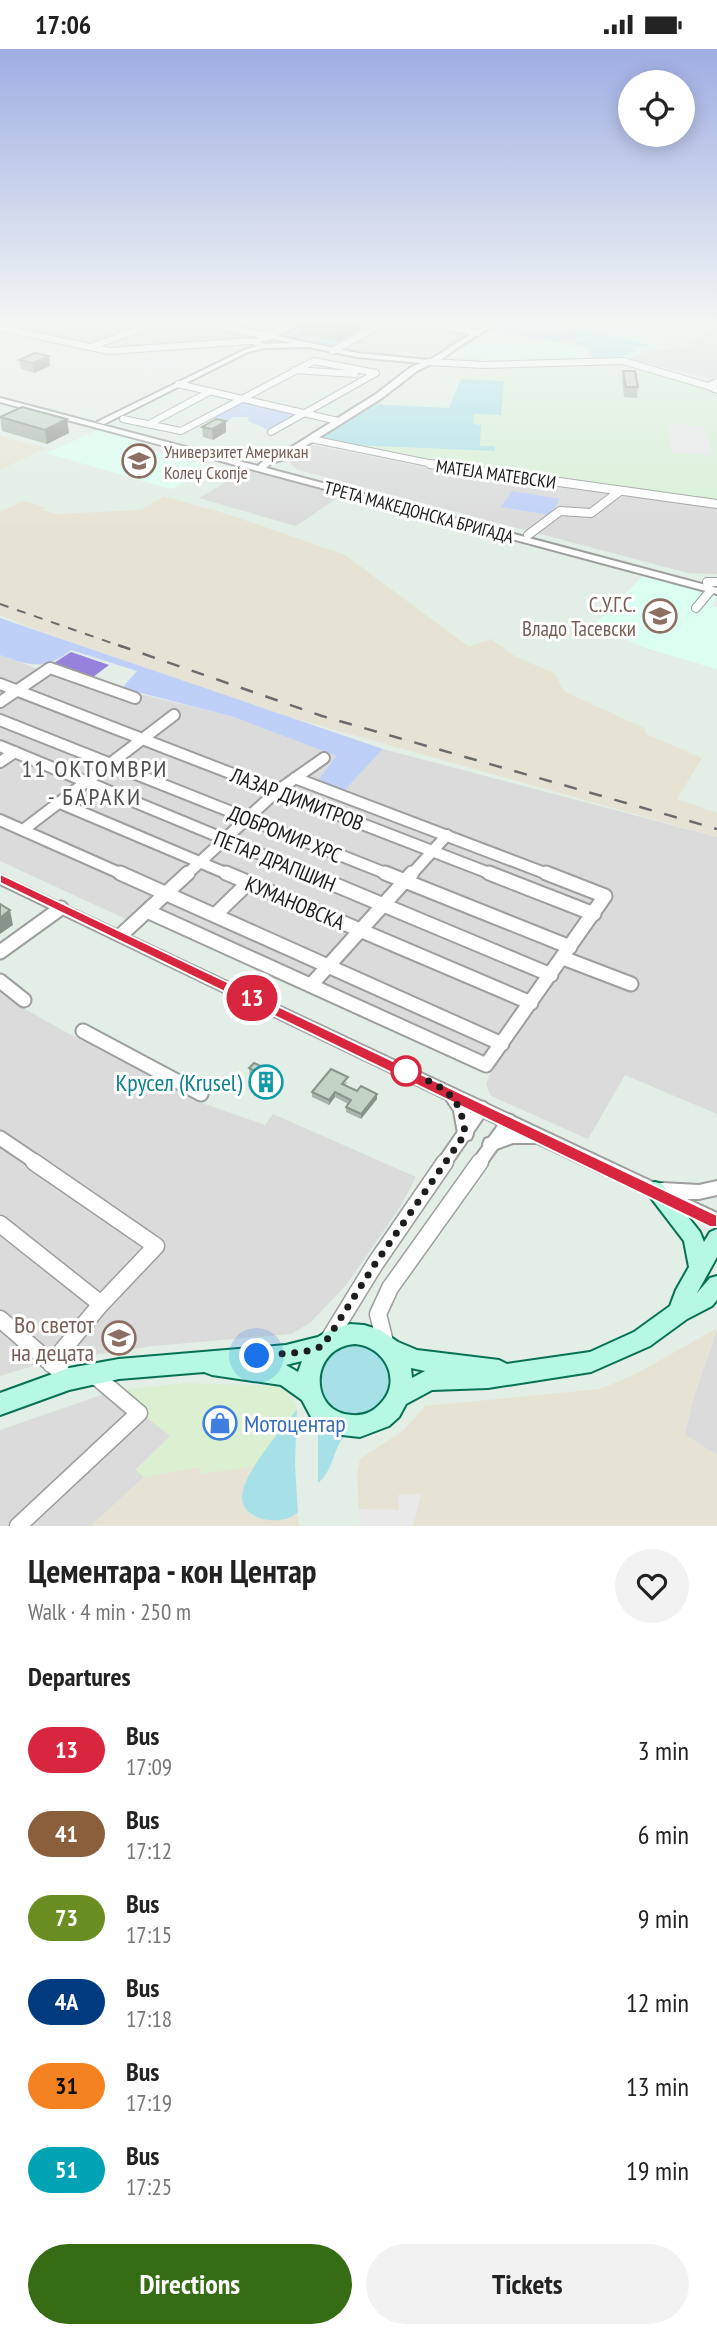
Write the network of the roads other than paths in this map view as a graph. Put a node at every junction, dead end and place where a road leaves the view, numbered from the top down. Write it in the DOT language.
graph roads {
  1 [pos="168,390"];
  2 [pos="201,390"];
  3 [pos="257,390"];
  4 [pos="347,390"];
  5 [pos="386,390"];
  6 [pos="209,392"];
  7 [pos="0,394"];
  8 [pos="240,399"];
  9 [pos="0,400"];
  10 [pos="304,414"];
  11 [pos="83,417"];
  12 [pos="120,419"];
  13 [pos="338,421"];
  14 [pos="151,423"];
  15 [pos="98,424"];
  16 [pos="271,432"];
  17 [pos="312,439"];
  18 [pos="282,457"];
  19 [pos="237,458"];
  20 [pos="263,468"];
  21 [pos="291,472"];
  22 [pos="620,491"];
  23 [pos="717,504"];
  24 [pos="528,535"];
  25 [pos="714,586"];
  26 [pos="696,608"];
  27 [pos="0,684"];
  28 [pos="17,690"];
  29 [pos="135,698"];
  30 [pos="0,702"];
  31 [pos="174,715"];
  32 [pos="0,720"];
  33 [pos="142,739"];
  34 [pos="0,746"];
  35 [pos="15,752"];
  36 [pos="324,758"];
  37 [pos="0,762"];
  38 [pos="111,764"];
  39 [pos="295,778"];
  40 [pos="87,782"];
  41 [pos="276,791"];
  42 [pos="60,803"];
  43 [pos="247,818"];
  44 [pos="0,820"];
  45 [pos="23,830"];
  46 [pos="447,835"];
  47 [pos="224,840"];
  48 [pos="432,852"];
  49 [pos="200,862"];
  50 [pos="0,879"];
  51 [pos="405,881"];
  52 [pos="248,883"];
  53 [pos="166,893"];
  54 [pos="383,905"];
  55 [pos="61,908"];
  56 [pos="147,911"];
  57 [pos="594,914"];
  58 [pos="215,915"];
  59 [pos="360,931"];
  60 [pos="121,935"];
  61 [pos="0,952"];
  62 [pos="567,953"];
  63 [pos="328,966"];
  64 [pos="551,975"];
  65 [pos="0,981"];
  66 [pos="631,984"];
  67 [pos="311,985"];
  68 [pos="24,1000"];
  69 [pos="531,1003"];
  70 [pos="83,1031"];
  71 [pos="502,1044"];
  72 [pos="449,1091"];
  73 [pos="201,1094"];
  74 [pos="482,1108"];
  75 [pos="509,1121"];
  76 [pos="465,1134"];
  77 [pos="542,1137"];
  78 [pos="0,1138"];
  79 [pos="491,1144"];
  80 [pos="717,1188"];
  81 [pos="655,1190"];
  82 [pos="717,1221"];
  83 [pos="0,1224"];
  84 [pos="717,1238"];
  85 [pos="700,1270"];
  86 [pos="717,1285"];
  87 [pos="101,1304"];
  88 [pos="679,1312"];
  89 [pos="0,1319"];
  90 [pos="323,1346"];
  91 [pos="391,1350"];
  92 [pos="204,1363"];
  93 [pos="51,1364"];
  94 [pos="508,1372"];
  95 [pos="93,1374"];
  96 [pos="69,1379"];
  97 [pos="309,1392"];
  98 [pos="400,1396"];
  99 [pos="0,1404"];
  100 [pos="18,1526"];
  1 -- 12 [label="street"];
  2 -- 6 [label="street"];
  3 -- 8 [label="street"];
  4 -- 10 [label="street"];
  5 -- 13 [label="street"];
  6 -- 8 [label="street"];
  6 -- 14 [label="street"];
  7 -- 11 [label="street, ТРЕТА МАКЕДОНСКА БРИГАДА"];
  8 -- 10 [label="street"];
  8 -- 12 [label="street"];
  9 -- 15 [label="street, ТРЕТА МАКЕДОНСКА БРИГАДА"];
  10 -- 13 [label="street"];
  10 -- 16 [label="street"];
  11 -- 12 [label="street"];
  11 -- 15 [label="street, ТРЕТА МАКЕДОНСКА БРИГАДА"];
  12 -- 15 [label="street, ТРЕТА МАКЕДОНСКА БРИГАДА"];
  12 -- 15 [label="street"];
  12 -- 19 [label="street, ТРЕТА МАКЕДОНСКА БРИГАДА"];
  13 -- 17 [label="street"];
  15 -- 20 [label="street, ТРЕТА МАКЕДОНСКА БРИГАДА"];
  17 -- 18 [label="street"];
  17 -- 22 [label="street, МАТЕЈА МАТЕВСКИ"];
  18 -- 19 [label="street"];
  18 -- 20 [label="street"];
  18 -- 21 [label="street"];
  19 -- 20 [label="street, ТРЕТА МАКЕДОНСКА БРИГАДА"];
  20 -- 21 [label="street, ТРЕТА МАКЕДОНСКА БРИГАДА"];
  20 -- 25 [label="street, ТРЕТА МАКЕДОНСКА БРИГАДА"];
  21 -- 24 [label="street, ТРЕТА МАКЕДОНСКА БРИГАДА"];
  22 -- 23 [label="street, МАТЕЈА МАТЕВСКИ"];
  22 -- 24 [label="street"];
  24 -- 25 [label="street, ТРЕТА МАКЕДОНСКА БРИГАДА"];
  25 -- 26 [label="street"];
  27 -- 28 [label="street, ЛАЗАР ДИМИТРОВ"];
  28 -- 29 [label="street"];
  28 -- 30 [label="street"];
  28 -- 33 [label="street, ЛАЗАР ДИМИТРОВ"];
  31 -- 33 [label="street"];
  32 -- 38 [label="street, ДОБРОМИР ХРС"];
  33 -- 38 [label="street"];
  33 -- 41 [label="street, ЛАЗАР ДИМИТРОВ"];
  34 -- 35 [label="street, ПЕТАР ДРАПШИН"];
  35 -- 37 [label="street"];
  35 -- 40 [label="street, ПЕТАР ДРАПШИН"];
  36 -- 39 [label="street"];
  38 -- 40 [label="street"];
  38 -- 43 [label="street, ДОБРОМИР ХРС"];
  39 -- 41 [label="street"];
  39 -- 46 [label="street"];
  40 -- 42 [label="street"];
  40 -- 47 [label="street, ПЕТАР ДРАПШИН"];
  41 -- 43 [label="street"];
  41 -- 48 [label="street, ЛАЗАР ДИМИТРОВ"];
  42 -- 45 [label="street"];
  42 -- 49 [label="street, КУМАНОВСКА"];
  43 -- 47 [label="street"];
  43 -- 51 [label="street, ДОБРОМИР ХРС"];
  44 -- 45 [label="street"];
  45 -- 53 [label="street"];
  46 -- 48 [label="street"];
  46 -- 57 [label="street"];
  47 -- 49 [label="street"];
  47 -- 54 [label="street, ПЕТАР ДРАПШИН"];
  48 -- 51 [label="street"];
  48 -- 57 [label="street, ЛАЗАР ДИМИТРОВ"];
  49 -- 52 [label="street, КУМАНОВСКА"];
  49 -- 53 [label="street"];
  50 -- 55 [label="street"];
  51 -- 54 [label="street"];
  51 -- 62 [label="street, ДОБРОМИР ХРС"];
  52 -- 58 [label="street"];
  52 -- 59 [label="street, КУМАНОВСКА"];
  53 -- 56 [label="street"];
  53 -- 58 [label="street"];
  54 -- 59 [label="street"];
  54 -- 64 [label="street, ПЕТАР ДРАПШИН"];
  55 -- 60 [label="street"];
  55 -- 61 [label="street"];
  56 -- 60 [label="street"];
  56 -- 67 [label="street"];
  57 -- 62 [label="street"];
  58 -- 63 [label="street"];
  59 -- 63 [label="street"];
  59 -- 69 [label="street, КУМАНОВСКА"];
  60 -- 72 [label="street"];
  62 -- 64 [label="street"];
  62 -- 66 [label="street, ДОБРОМИР ХРС"];
  63 -- 67 [label="street"];
  63 -- 71 [label="street"];
  64 -- 69 [label="street"];
  65 -- 68 [label="street"];
  67 -- 71 [label="street"];
  69 -- 71 [label="street"];
  70 -- 73 [label="street"];
  72 -- 74 [label="street"];
  72 -- 76 [label="street"];
  74 -- 75 [label="street"];
  74 -- 76 [label="street"];
  75 -- 77 [label="street"];
  75 -- 79 [label="street"];
  76 -- 90 [label="street"];
  77 -- 79 [label="street"];
  77 -- 81 [label="street"];
  78 -- 87 [label="street"];
  79 -- 91 [label="street"];
  80 -- 81 [label="street"];
  81 -- 82 [label="street"];
  81 -- 85 [label="main road"];
  83 -- 87 [label="street"];
  84 -- 85 [label="main road"];
  85 -- 88 [label="main road"];
  86 -- 88 [label="main road"];
  87 -- 93 [label="street"];
  88 -- 94 [label="main road"];
  89 -- 93 [label="street"];
  90 -- 91 [label="main road"];
  90 -- 92 [label="main road"];
  90 -- 97 [label="main road"];
  91 -- 94 [label="main road"];
  91 -- 98 [label="main road"];
  92 -- 95 [label="main road"];
  92 -- 97 [label="main road"];
  93 -- 96 [label="street"];
  94 -- 98 [label="main road"];
  95 -- 96 [label="main road"];
  95 -- 100 [label="street"];
  96 -- 99 [label="main road"];
  97 -- 98 [label="main road"];
}
